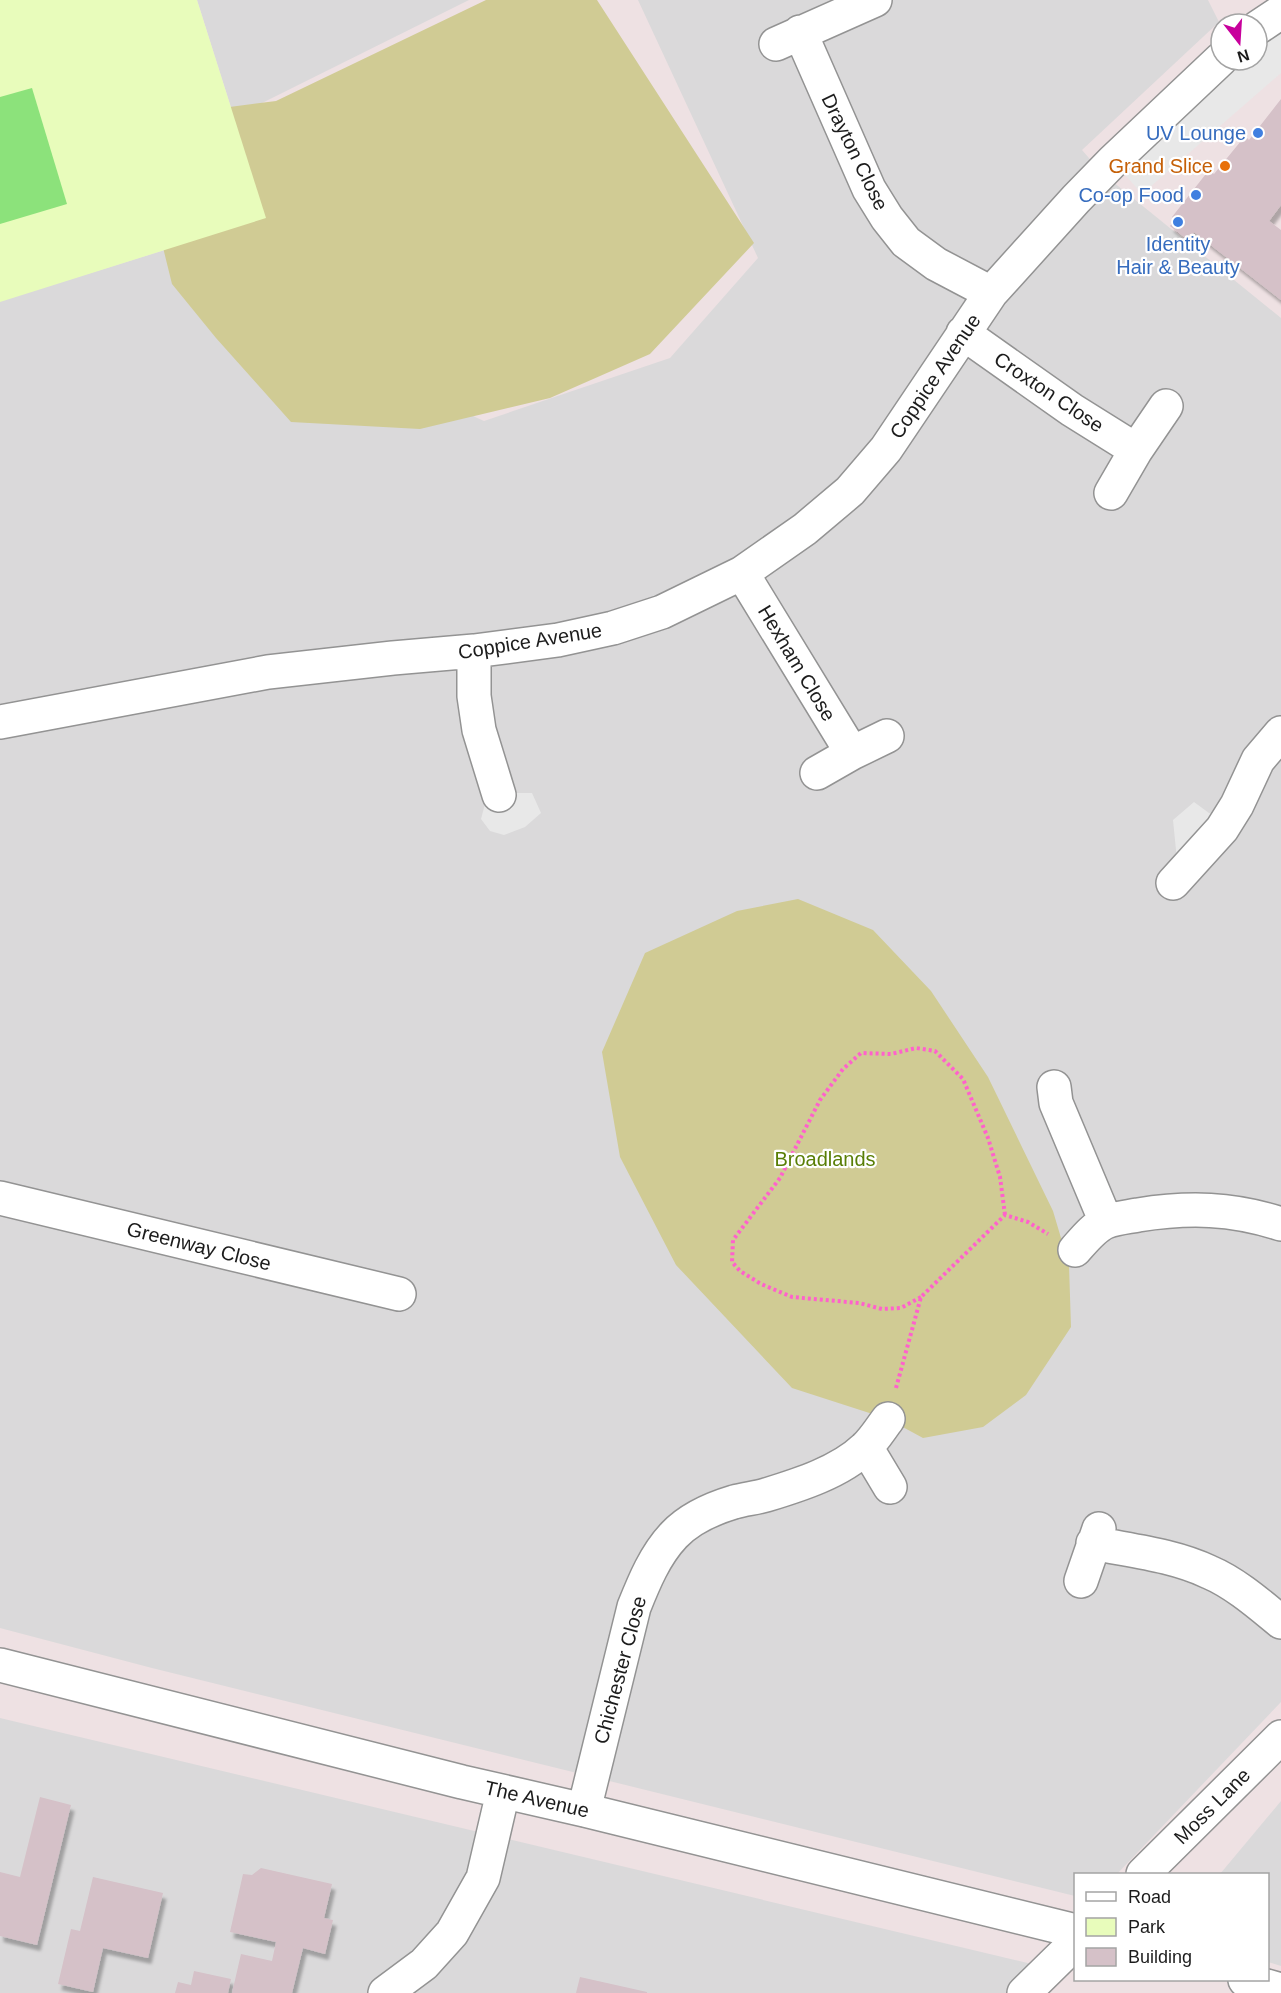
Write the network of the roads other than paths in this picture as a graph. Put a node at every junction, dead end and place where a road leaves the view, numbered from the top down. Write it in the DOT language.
graph roads {
  1 [pos="875,0"];
  2 [pos="1209,70"];
  3 [pos="991,293"];
  4 [pos="963,333"];
  5 [pos="1166,406"];
  6 [pos="1136,450"];
  7 [pos="1111,493"];
  8 [pos="742,573"];
  9 [pos="474,651"];
  10 [pos="0,722"];
  11 [pos="1281,733"];
  12 [pos="887,736"];
  13 [pos="852,753"];
  14 [pos="817,772"];
  15 [pos="499,795"];
  16 [pos="1173,883"];
  17 [pos="1054,1087"];
  18 [pos="0,1198"];
  19 [pos="1106,1222"];
  20 [pos="1281,1224"];
  21 [pos="1075,1250"];
  22 [pos="399,1294"];
  23 [pos="888,1419"];
  24 [pos="866,1447"];
  25 [pos="890,1487"];
  26 [pos="1081,1581"];
  27 [pos="1281,1622"];
  28 [pos="0,1665"];
  29 [pos="1281,1737"];
  30 [pos="504,1792"];
  31 [pos="584,1810"];
  32 [pos="1145,1873"];
  33 [pos="1074,1931"];
  34 [pos="1074,1944"];
  35 [pos="1249,1981"];
  36 [pos="1281,1990"];
  37 [pos="385,1993"];
  38 [pos="1024,1993"];
  1 -- 3 [label="street, Drayton Close"];
  2 -- 3 [label="street, Coppice Avenue"];
  3 -- 4 [label="street, Coppice Avenue"];
  4 -- 6 [label="street, Croxton Close"];
  4 -- 8 [label="street, Coppice Avenue"];
  5 -- 6 [label="street"];
  6 -- 7 [label="street"];
  8 -- 9 [label="street, Coppice Avenue"];
  8 -- 13 [label="street, Hexham Close"];
  9 -- 10 [label="street, Coppice Avenue"];
  9 -- 15 [label="street"];
  11 -- 16 [label="street"];
  12 -- 13 [label="street"];
  13 -- 14 [label="street"];
  17 -- 19 [label="street"];
  18 -- 22 [label="street, Greenway Close"];
  19 -- 20 [label="street"];
  19 -- 21 [label="street"];
  23 -- 24 [label="street, Chichester Close"];
  24 -- 25 [label="street"];
  24 -- 31 [label="street, Chichester Close"];
  26 -- 27 [label="street"];
  28 -- 30 [label="street, The Avenue"];
  29 -- 32 [label="street, Moss Lane"];
  30 -- 31 [label="street, The Avenue"];
  30 -- 37 [label="street"];
  31 -- 33 [label="street, The Avenue"];
  34 -- 38 [label="street"];
  35 -- 36 [label="street"];
}
